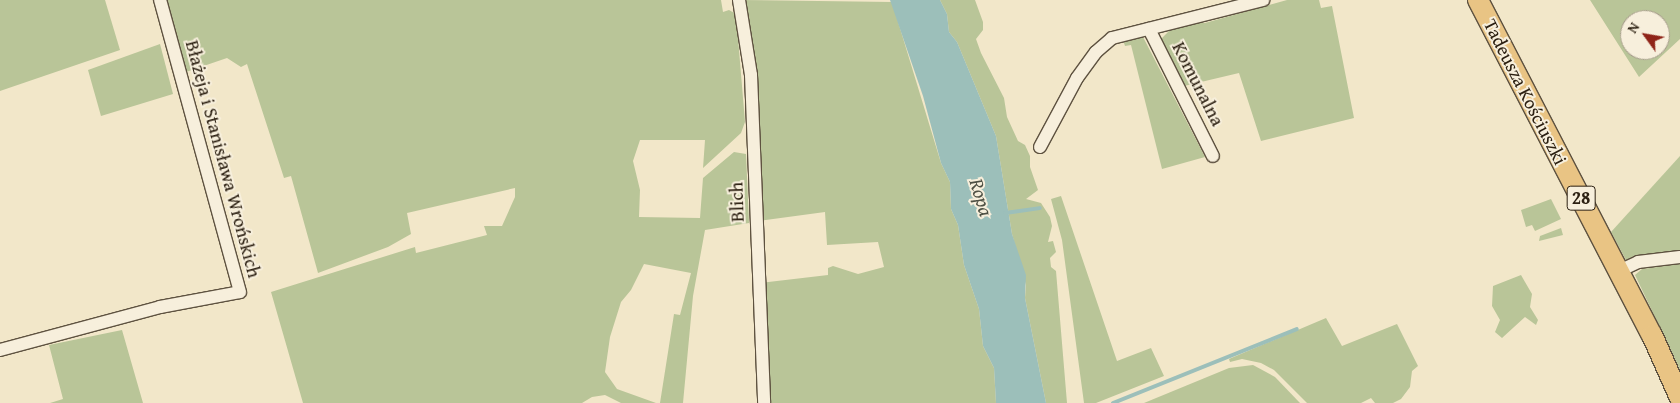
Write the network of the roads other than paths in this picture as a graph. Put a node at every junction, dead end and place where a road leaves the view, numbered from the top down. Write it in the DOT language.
graph roads {
  1 [pos="160,0"];
  2 [pos="739,0"];
  3 [pos="1263,0"];
  4 [pos="1478,0"];
  5 [pos="1149,29"];
  6 [pos="1040,147"];
  7 [pos="1213,156"];
  8 [pos="1680,257"];
  9 [pos="1619,271"];
  10 [pos="0,350"];
  11 [pos="1680,398"];
  12 [pos="764,403"];
  1 -- 10 [label="street, Błażeja i Stanisława Wrońskich"];
  2 -- 12 [label="street, Blich"];
  3 -- 5 [label="street"];
  4 -- 9 [label="main road, Tadeusza Kościuszki / 28"];
  5 -- 6 [label="street"];
  5 -- 7 [label="street, Komunalna"];
  8 -- 9 [label="street"];
  9 -- 11 [label="main road, Tadeusza Kościuszki / 28"];
}
